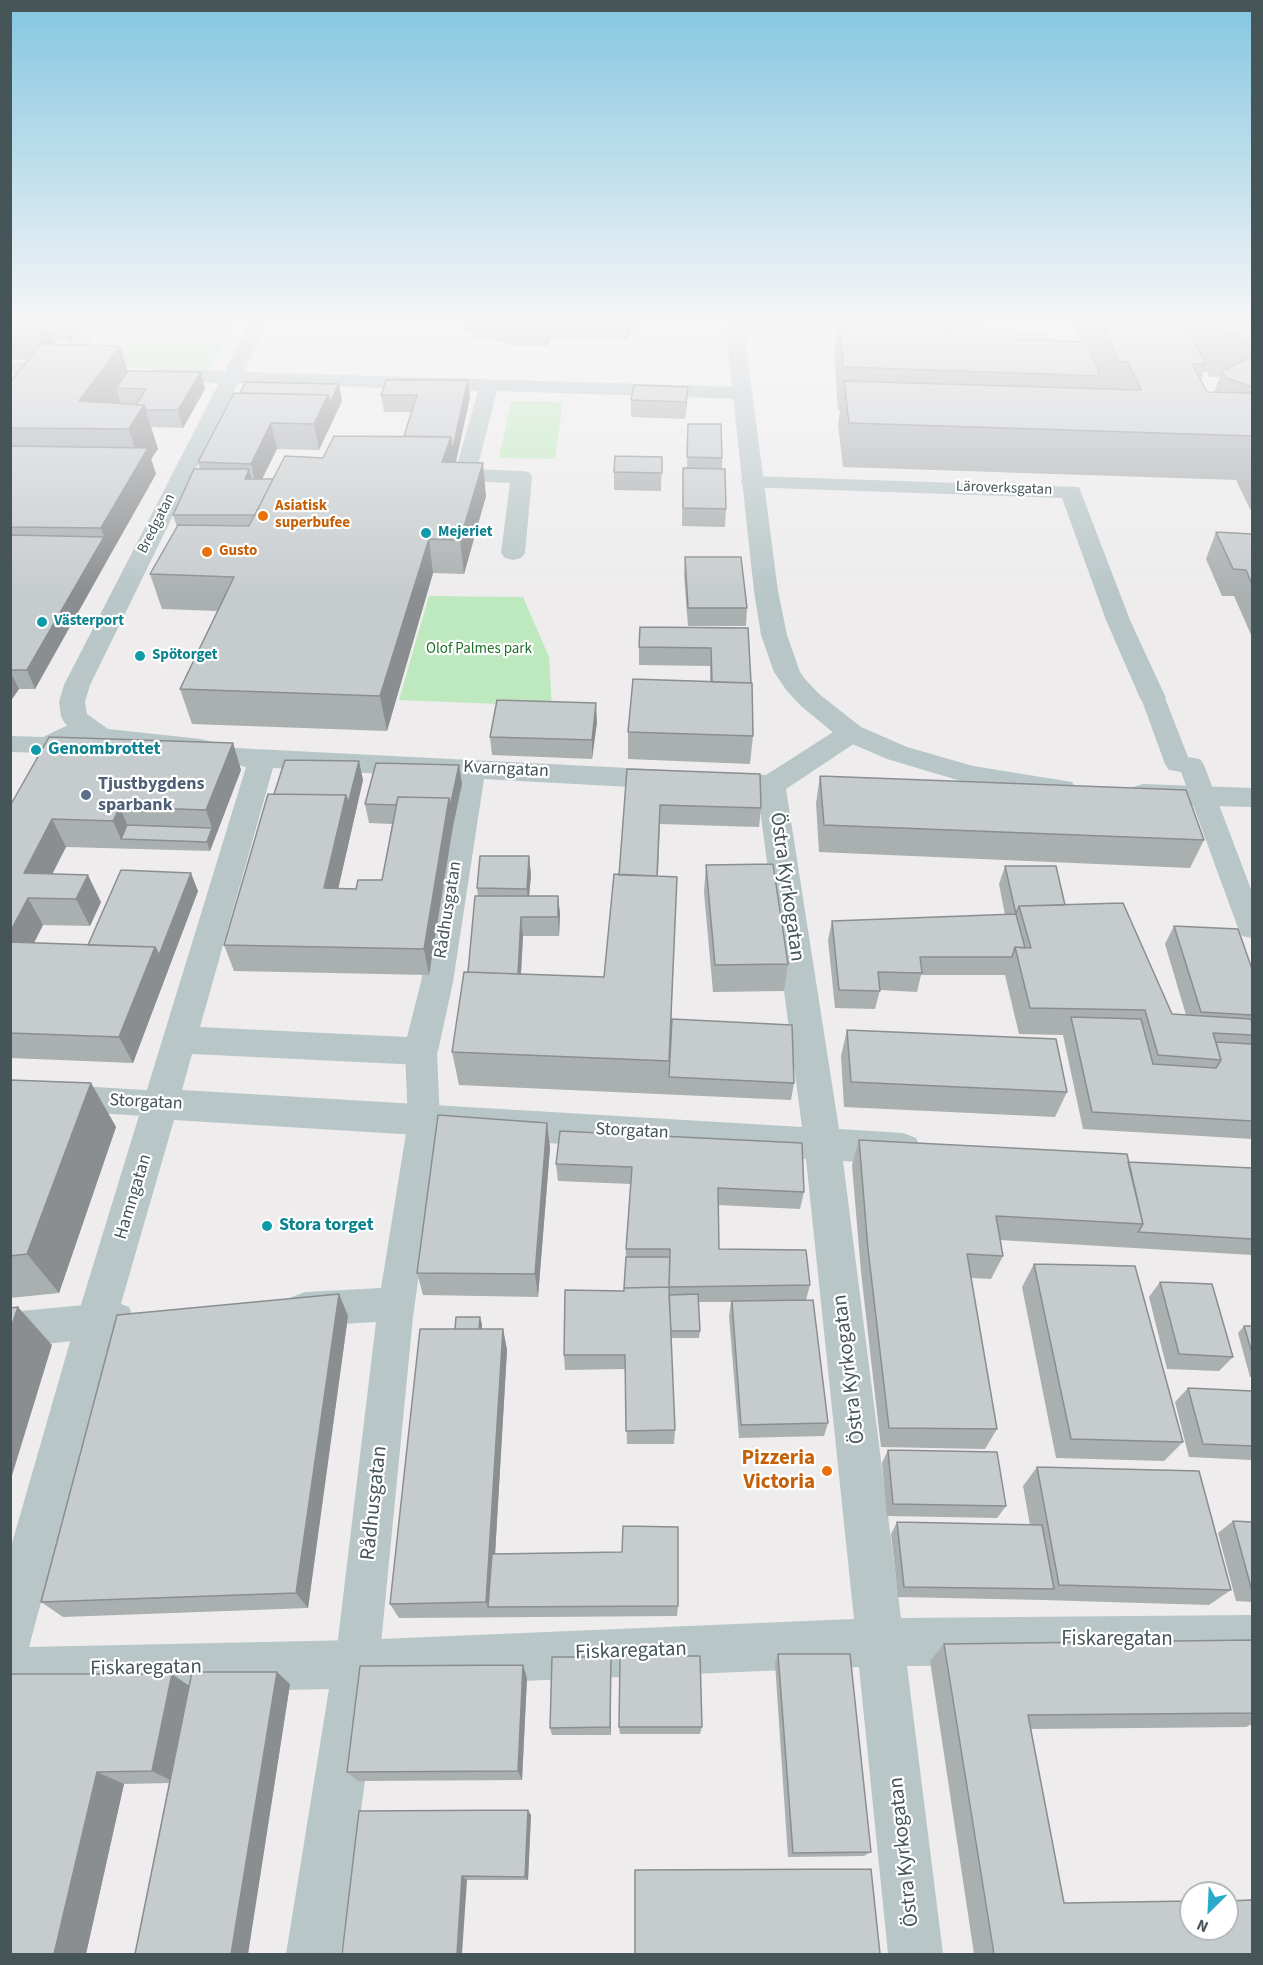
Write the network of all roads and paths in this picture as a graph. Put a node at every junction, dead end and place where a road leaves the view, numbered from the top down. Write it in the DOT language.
graph roads {
  1 [pos="212,414"];
  2 [pos="482,414"];
  3 [pos="745,414"];
  4 [pos="752,482"];
  5 [pos="513,553"];
  6 [pos="1153,698"];
  7 [pos="82,726"];
  8 [pos="851,733"];
  9 [pos="10,744"];
  10 [pos="47,745"];
  11 [pos="262,759"];
  12 [pos="34,768"];
  13 [pos="472,768"];
  14 [pos="771,785"];
  15 [pos="1202,796"];
  16 [pos="1252,798"];
  17 [pos="1252,928"];
  18 [pos="180,1040"];
  19 [pos="421,1051"];
  20 [pos="10,1095"];
  21 [pos="162,1104"];
  22 [pos="424,1121"];
  23 [pos="823,1144"];
  24 [pos="930,1150"];
  25 [pos="397,1304"];
  26 [pos="271,1311"];
  27 [pos="144,1318"];
  28 [pos="96,1321"];
  29 [pos="10,1330"];
  30 [pos="10,1636"];
  31 [pos="1252,1639"];
  32 [pos="882,1642"];
  33 [pos="357,1664"];
  34 [pos="10,1672"];
  35 [pos="314,1954"];
  36 [pos="916,1954"];
  1 -- 7 [label="street, Bredgatan"];
  2 -- 5 [label="street"];
  3 -- 4 [label="street"];
  4 -- 6 [label="street, Läroverksgatan"];
  4 -- 8 [label="street"];
  6 -- 15 [label="street, Läroverksgatan"];
  7 -- 10 [label="street"];
  7 -- 11 [label="street, Kvarngatan"];
  8 -- 14 [label="street"];
  8 -- 15 [label="street"];
  9 -- 10 [label="street"];
  10 -- 12 [label="street"];
  11 -- 13 [label="street, Kvarngatan"];
  11 -- 18 [label="street, Hamngatan"];
  13 -- 14 [label="street, Kvarngatan"];
  13 -- 19 [label="street, Rådhusgatan"];
  14 -- 23 [label="street, Östra Kyrkogatan"];
  15 -- 16 [label="street"];
  15 -- 17 [label="street, Läroverksgatan"];
  18 -- 19 [label="street"];
  18 -- 21 [label="street, Hamngatan"];
  19 -- 22 [label="street, Rådhusgatan"];
  20 -- 21 [label="street, Storgatan"];
  21 -- 22 [label="street, Storgatan"];
  21 -- 28 [label="street, Hamngatan"];
  22 -- 23 [label="street, Storgatan"];
  22 -- 25 [label="street, Rådhusgatan"];
  23 -- 24 [label="street, Storgatan"];
  23 -- 32 [label="street, Östra Kyrkogatan"];
  25 -- 26 [label="street"];
  25 -- 33 [label="street, Rådhusgatan"];
  27 -- 28 [label="street"];
  28 -- 29 [label="street"];
  28 -- 30 [label="street, Hamngatan"];
  31 -- 32 [label="street, Fiskaregatan"];
  32 -- 33 [label="street, Fiskaregatan"];
  32 -- 36 [label="street, Östra Kyrkogatan"];
  33 -- 34 [label="street, Fiskaregatan"];
  33 -- 35 [label="street, Rådhusgatan"];
}
